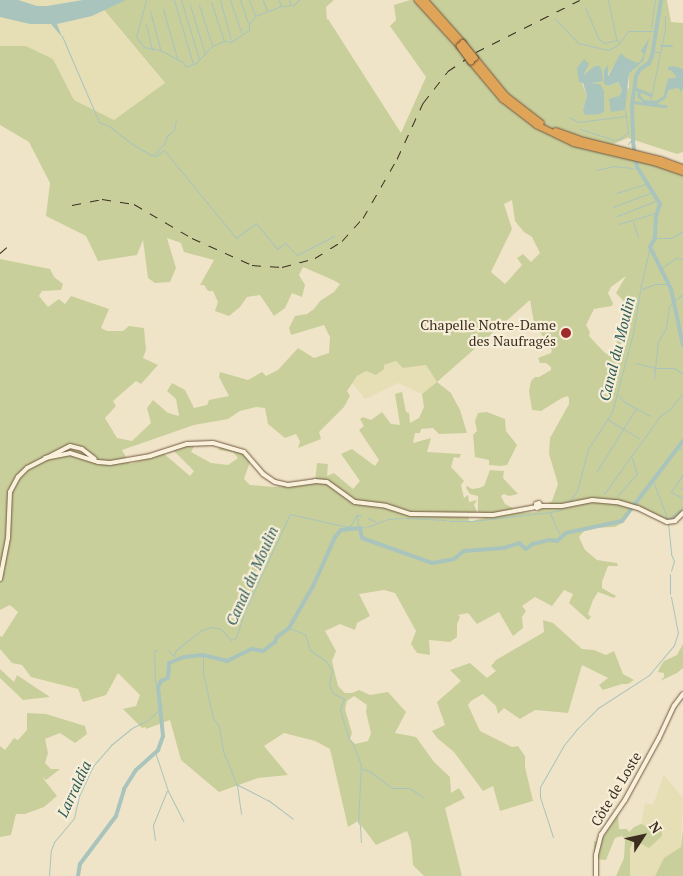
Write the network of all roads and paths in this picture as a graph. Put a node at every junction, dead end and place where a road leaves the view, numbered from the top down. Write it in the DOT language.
graph roads {
  1 [pos="418,0"];
  2 [pos="425,0"];
  3 [pos="431,9"];
  4 [pos="636,156"];
  5 [pos="683,168"];
  6 [pos="683,172"];
  7 [pos="76,446"];
  8 [pos="82,449"];
  9 [pos="77,454"];
  10 [pos="45,458"];
  11 [pos="98,462"];
  12 [pos="683,513"];
  13 [pos="0,579"];
  14 [pos="683,694"];
  15 [pos="596,876"];
  1 -- 3 [label="highway"];
  2 -- 3 [label="highway"];
  3 -- 4 [label="highway, bridge"];
  4 -- 5 [label="highway"];
  4 -- 6 [label="highway"];
  7 -- 8 [label="street"];
  7 -- 9 [label="street"];
  7 -- 10 [label="street"];
  8 -- 9 [label="street"];
  8 -- 11 [label="street"];
  9 -- 10 [label="street"];
  9 -- 11 [label="street"];
  10 -- 13 [label="street"];
  11 -- 12 [label="street"];
  14 -- 15 [label="street, Côte de Loste"];
}
